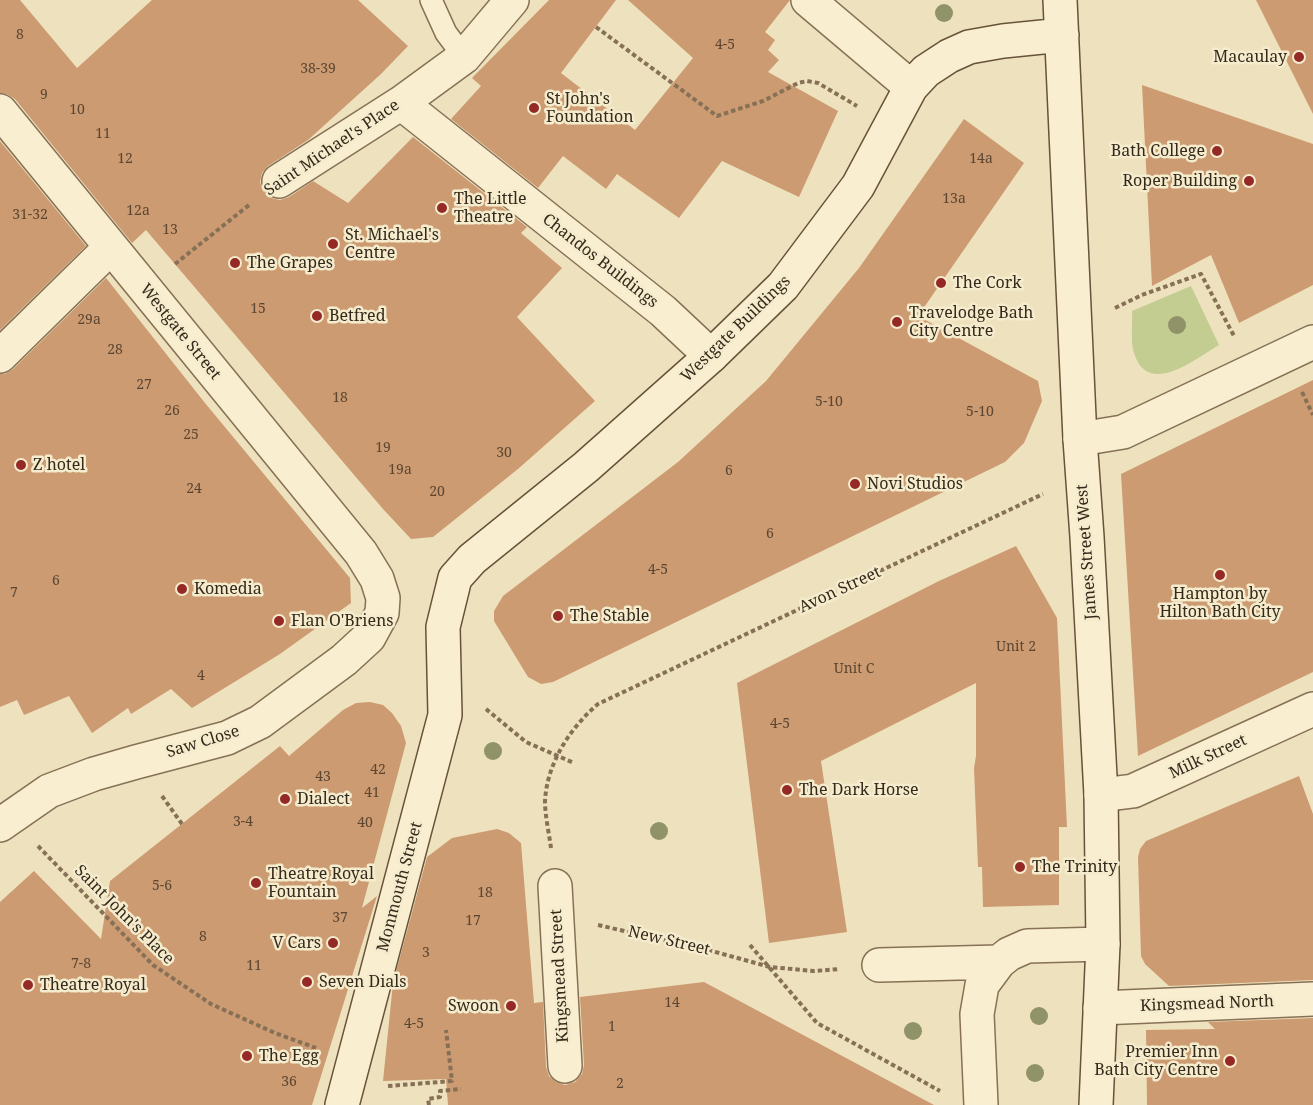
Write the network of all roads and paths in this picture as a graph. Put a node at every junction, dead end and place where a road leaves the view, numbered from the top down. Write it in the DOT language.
graph roads {
  1 [pos="431,0"];
  2 [pos="512,0"];
  3 [pos="808,0"];
  4 [pos="1060,0"];
  5 [pos="596,27"];
  6 [pos="1062,35"];
  7 [pos="464,57"];
  8 [pos="911,87"];
  9 [pos="401,103"];
  10 [pos="0,111"];
  11 [pos="889,130"];
  12 [pos="279,181"];
  13 [pos="110,248"];
  14 [pos="144,289"];
  15 [pos="1074,327"];
  16 [pos="1313,342"];
  17 [pos="0,356"];
  18 [pos="711,356"];
  19 [pos="1253,371"];
  20 [pos="1080,439"];
  21 [pos="1082,476"];
  22 [pos="361,552"];
  23 [pos="445,668"];
  24 [pos="598,704"];
  25 [pos="481,705"];
  26 [pos="1313,709"];
  27 [pos="558,755"];
  28 [pos="574,763"];
  29 [pos="1101,795"];
  30 [pos="0,825"];
  31 [pos="30,838"];
  32 [pos="555,886"];
  33 [pos="1103,944"];
  34 [pos="750,945"];
  35 [pos="999,962"];
  36 [pos="888,964"];
  37 [pos="770,967"];
  38 [pos="1313,999"];
  39 [pos="1100,1008"];
  40 [pos="446,1030"];
  41 [pos="354,1060"];
  42 [pos="565,1066"];
  43 [pos="452,1081"];
  44 [pos="400,1085"];
  45 [pos="461,1089"];
  46 [pos="452,1090"];
  47 [pos="945,1094"];
  48 [pos="342,1105"];
  49 [pos="429,1105"];
  50 [pos="981,1105"];
  51 [pos="1096,1105"];
  1 -- 7 [label="lane"];
  2 -- 7 [label="street, Saint Michael's Place"];
  3 -- 8 [label="street"];
  4 -- 6 [label="street, James Street West"];
  5 -- 11 [label="path"];
  6 -- 8 [label="street, Westgate Buildings"];
  6 -- 15 [label="street, James Street West"];
  7 -- 9 [label="street, Saint Michael's Place"];
  8 -- 11 [label="street, Westgate Buildings"];
  9 -- 12 [label="street, Saint Michael's Place"];
  9 -- 18 [label="street, Chandos Buildings"];
  10 -- 13 [label="street, Westgate Street"];
  11 -- 18 [label="street, Westgate Buildings"];
  12 -- 14 [label="path, Saint Michael's Place"];
  13 -- 14 [label="street, Westgate Street"];
  13 -- 17 [label="street"];
  14 -- 22 [label="street, Westgate Street"];
  15 -- 19 [label="path"];
  15 -- 20 [label="street, James Street West"];
  16 -- 19 [label="street"];
  18 -- 23 [label="street, Westgate Buildings"];
  19 -- 20 [label="street"];
  20 -- 21 [label="street, James Street West"];
  21 -- 24 [label="path, Avon Street"];
  21 -- 29 [label="street, James Street West"];
  22 -- 30 [label="street, Saw Close"];
  23 -- 41 [label="street, Monmouth Street"];
  24 -- 27 [label="path, New Street"];
  25 -- 27 [label="path"];
  26 -- 29 [label="street, Milk Street"];
  27 -- 28 [label="path"];
  27 -- 32 [label="path, New Street"];
  29 -- 33 [label="street, James Street West"];
  31 -- 41 [label="path, Saint John's Place"];
  32 -- 37 [label="path, New Street"];
  32 -- 42 [label="street, Kingsmead Street"];
  33 -- 35 [label="street"];
  33 -- 39 [label="street, James Street West"];
  34 -- 37 [label="path"];
  35 -- 36 [label="street"];
  35 -- 50 [label="street"];
  36 -- 37 [label="path, New Street"];
  37 -- 47 [label="path"];
  38 -- 39 [label="street, Kingsmead North"];
  39 -- 51 [label="street, James Street West"];
  40 -- 43 [label="path"];
  41 -- 48 [label="street, Monmouth Street"];
  43 -- 44 [label="path"];
  43 -- 46 [label="path"];
  45 -- 46 [label="path"];
  46 -- 49 [label="path"];
}
